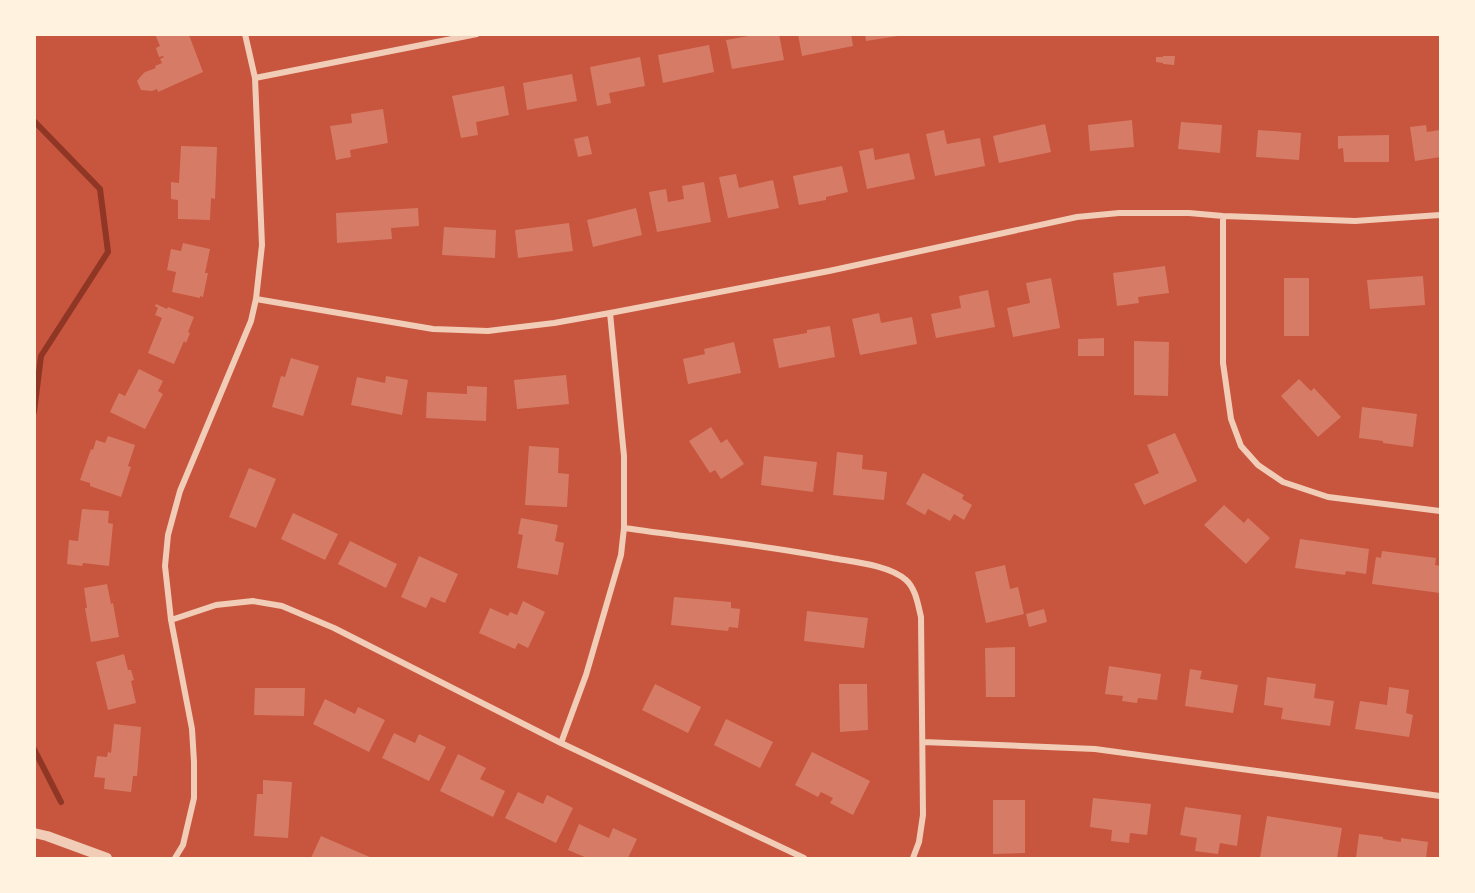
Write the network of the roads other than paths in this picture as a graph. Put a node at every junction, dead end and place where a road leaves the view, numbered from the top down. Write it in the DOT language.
graph roads {
  1 [pos="245,34"];
  2 [pos="477,34"];
  3 [pos="255,78"];
  4 [pos="1440,215"];
  5 [pos="1223,216"];
  6 [pos="256,299"];
  7 [pos="610,313"];
  8 [pos="1440,512"];
  9 [pos="624,528"];
  10 [pos="171,620"];
  11 [pos="922,742"];
  12 [pos="561,743"];
  13 [pos="1440,796"];
  14 [pos="34,833"];
  15 [pos="107,858"];
  16 [pos="175,858"];
  17 [pos="804,858"];
  18 [pos="913,858"];
  1 -- 3 [label="street"];
  2 -- 3 [label="street"];
  3 -- 6 [label="street"];
  4 -- 5 [label="street"];
  5 -- 7 [label="street"];
  5 -- 8 [label="street"];
  6 -- 7 [label="street"];
  6 -- 10 [label="street"];
  7 -- 9 [label="street"];
  9 -- 11 [label="street"];
  9 -- 12 [label="street"];
  10 -- 12 [label="street"];
  10 -- 16 [label="street"];
  11 -- 13 [label="street"];
  11 -- 18 [label="street"];
  12 -- 17 [label="street"];
  14 -- 15 [label="street"];
}
